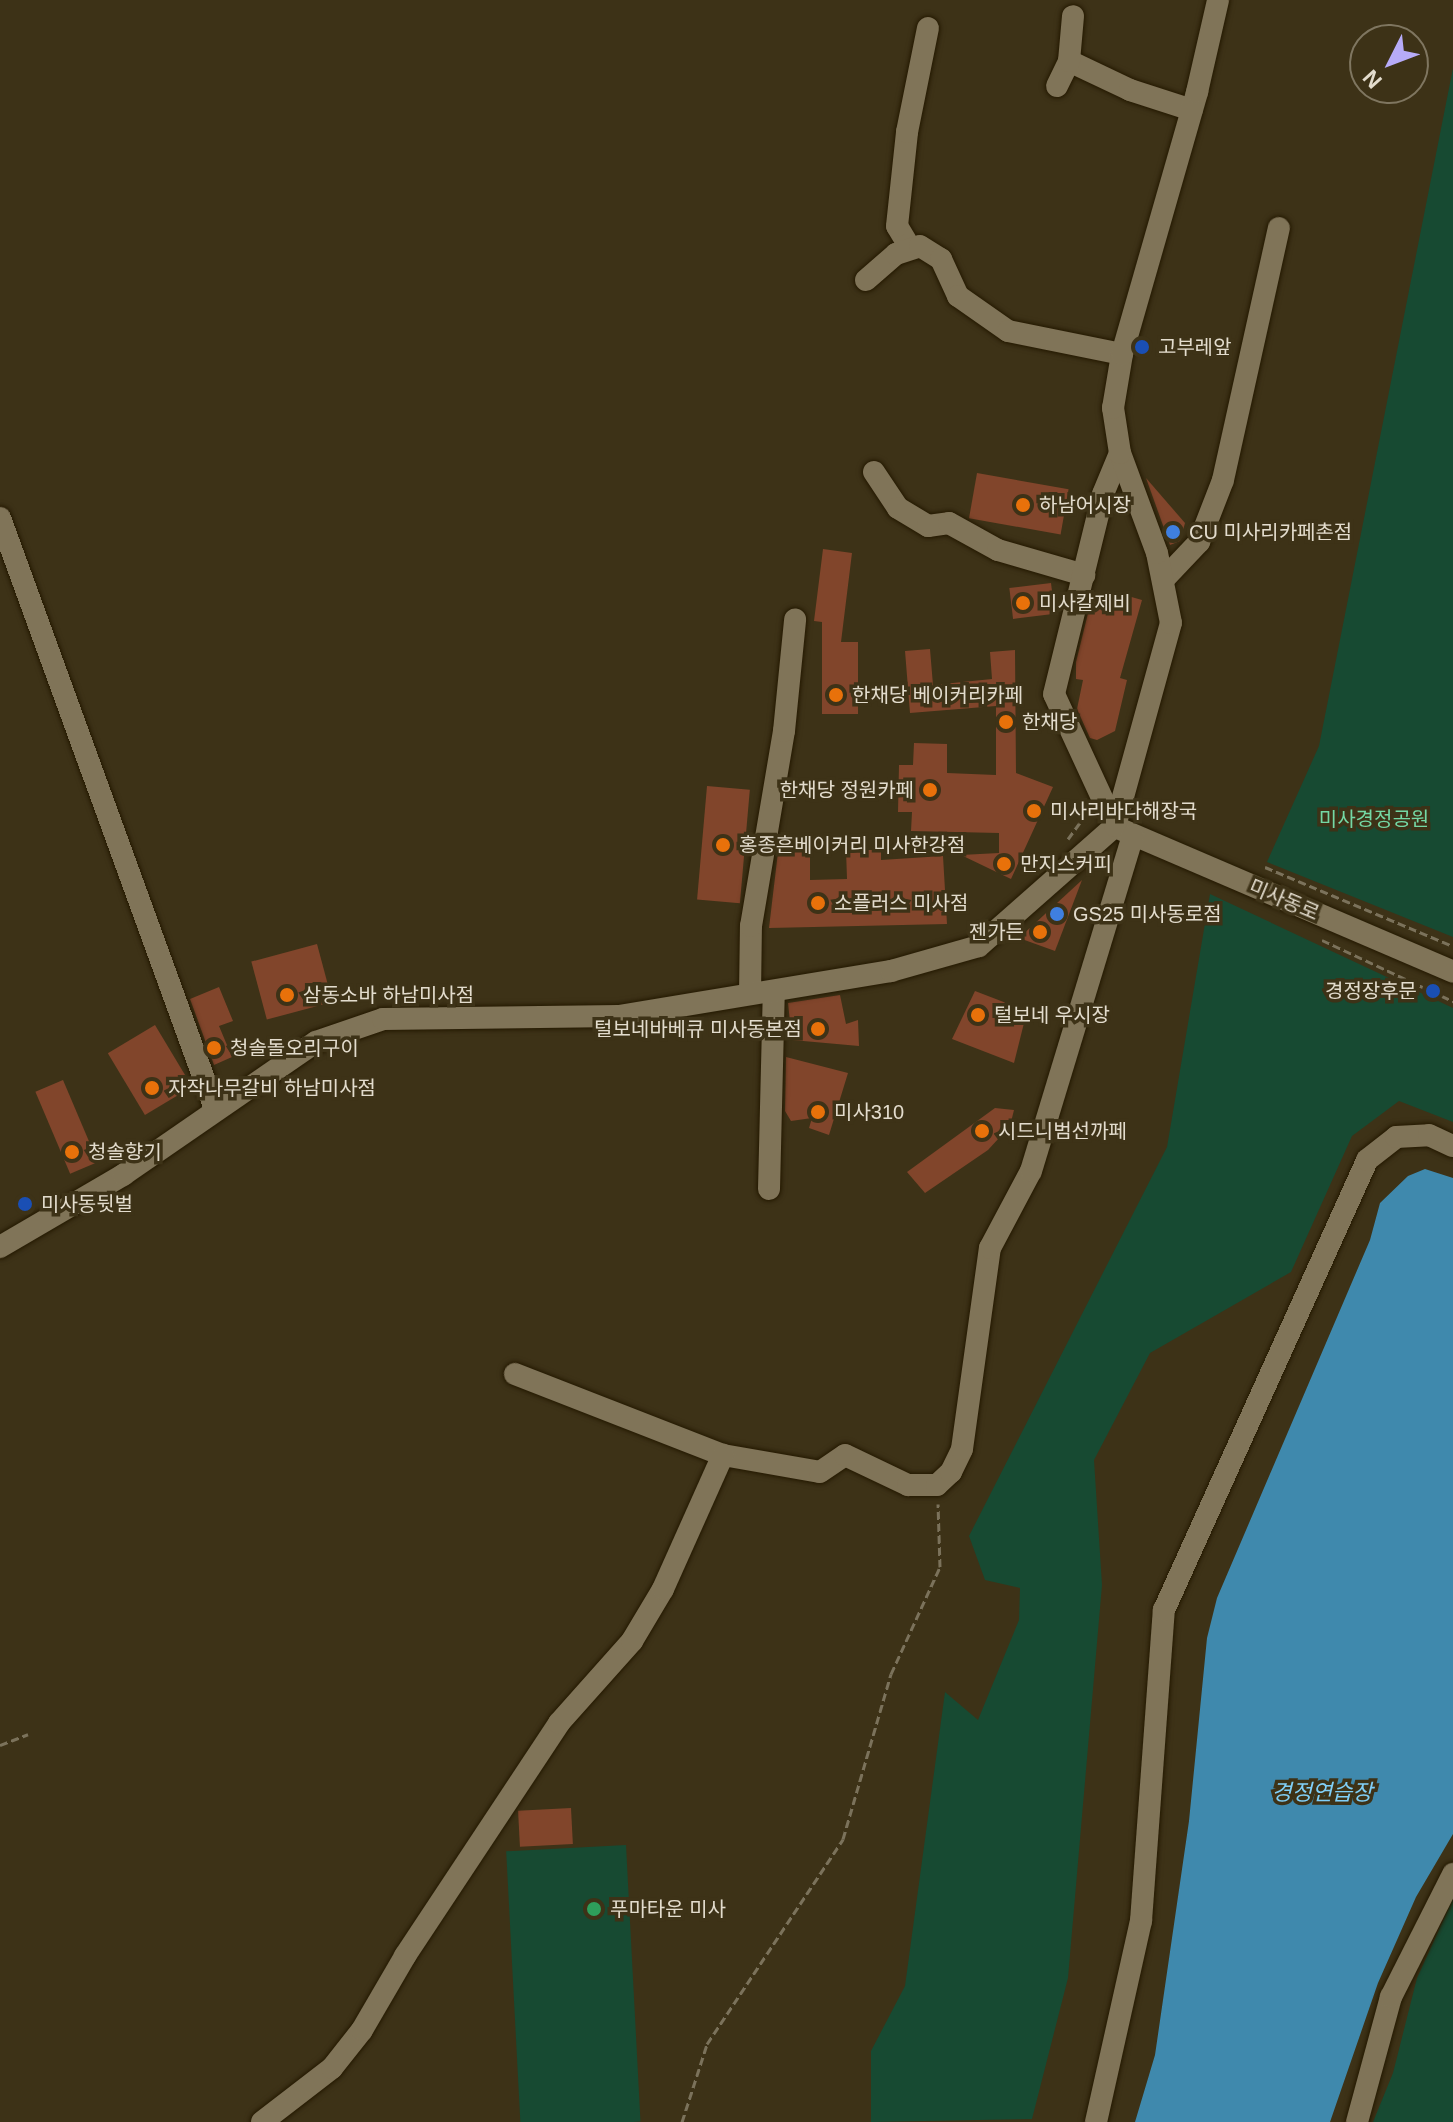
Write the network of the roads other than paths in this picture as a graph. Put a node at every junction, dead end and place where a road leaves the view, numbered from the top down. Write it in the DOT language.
graph roads {
  1 [pos="1218,0"];
  2 [pos="1073,16"];
  3 [pos="928,28"];
  4 [pos="1069,61"];
  5 [pos="1057,86"];
  6 [pos="1192,110"];
  7 [pos="1279,228"];
  8 [pos="909,246"];
  9 [pos="866,280"];
  10 [pos="1122,354"];
  11 [pos="1120,453"];
  12 [pos="874,472"];
  13 [pos="0,518"];
  14 [pos="1084,575"];
  15 [pos="1164,579"];
  16 [pos="795,620"];
  17 [pos="1124,831"];
  18 [pos="1453,972"];
  19 [pos="774,991"];
  20 [pos="750,994"];
  21 [pos="215,1109"];
  22 [pos="1453,1146"];
  23 [pos="769,1189"];
  24 [pos="0,1247"];
  25 [pos="515,1374"];
  26 [pos="723,1455"];
  27 [pos="1453,1874"];
  28 [pos="262,2122"];
  29 [pos="1096,2122"];
  30 [pos="1357,2122"];
  1 -- 6 [label="street"];
  2 -- 4 [label="street"];
  3 -- 8 [label="street"];
  4 -- 5 [label="street"];
  4 -- 6 [label="street"];
  6 -- 10 [label="street"];
  7 -- 15 [label="street"];
  8 -- 9 [label="street"];
  8 -- 10 [label="street"];
  10 -- 11 [label="street"];
  11 -- 14 [label="street"];
  11 -- 15 [label="street"];
  12 -- 14 [label="street"];
  13 -- 21 [label="street"];
  14 -- 17 [label="street"];
  15 -- 17 [label="street"];
  16 -- 20 [label="street"];
  17 -- 18 [label="street, 미사동로"];
  17 -- 19 [label="street"];
  17 -- 26 [label="street"];
  19 -- 20 [label="street"];
  19 -- 23 [label="street"];
  20 -- 21 [label="street"];
  21 -- 24 [label="street"];
  22 -- 29 [label="street"];
  25 -- 26 [label="street"];
  26 -- 28 [label="street"];
  27 -- 30 [label="street"];
}
